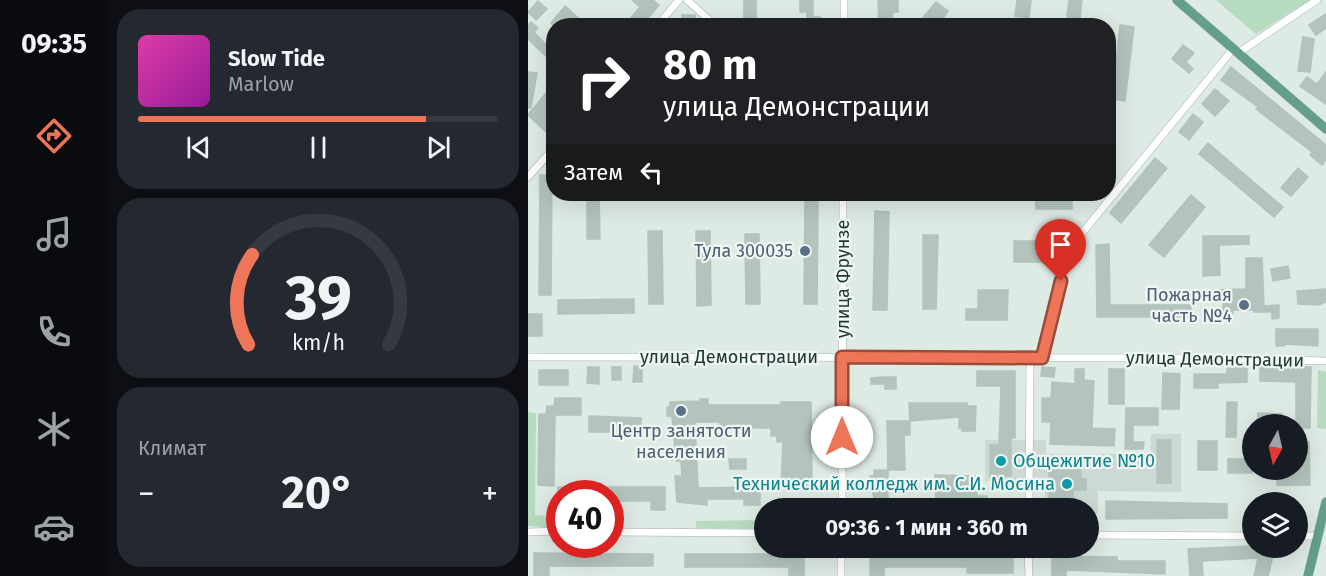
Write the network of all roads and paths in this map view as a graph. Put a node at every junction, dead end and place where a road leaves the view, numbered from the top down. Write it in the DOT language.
graph roads {
  1 [pos="679,0"];
  2 [pos="687,0"];
  3 [pos="844,0"];
  4 [pos="1177,0"];
  5 [pos="1317,0"];
  6 [pos="664,18"];
  7 [pos="707,18"];
  8 [pos="844,18"];
  9 [pos="1235,51"];
  10 [pos="1326,129"];
  11 [pos="546,157"];
  12 [pos="528,177"];
  13 [pos="1116,193"];
  14 [pos="843,201"];
  15 [pos="1109,201"];
  16 [pos="528,357"];
  17 [pos="842,357"];
  18 [pos="1029,358"];
  19 [pos="1042,358"];
  20 [pos="1326,361"];
  21 [pos="842,498"];
  22 [pos="1029,498"];
  23 [pos="1326,502"];
  24 [pos="528,531"];
  25 [pos="546,531"];
  26 [pos="624,532"];
  27 [pos="754,533"];
  28 [pos="1099,535"];
  29 [pos="1242,536"];
  30 [pos="1308,536"];
  31 [pos="1317,536"];
  32 [pos="842,558"];
  33 [pos="1028,558"];
  34 [pos="841,576"];
  35 [pos="1029,576"];
  36 [pos="1308,576"];
  1 -- 6 [label="street"];
  2 -- 7 [label="street"];
  3 -- 8 [label="street"];
  4 -- 9 [label="main road"];
  5 -- 9 [label="street"];
  9 -- 10 [label="main road"];
  9 -- 13 [label="street"];
  11 -- 12 [label="street"];
  14 -- 17 [label="street, улица Фрунзе"];
  15 -- 19 [label="street"];
  16 -- 17 [label="street, улица Демонстрации"];
  17 -- 18 [label="street, улица Демонстрации"];
  17 -- 21 [label="street, улица Фрунзе"];
  18 -- 19 [label="street, улица Демонстрации"];
  18 -- 22 [label="street"];
  19 -- 20 [label="street, улица Демонстрации"];
  23 -- 31 [label="main road"];
  24 -- 25 [label="street"];
  26 -- 27 [label="street"];
  28 -- 29 [label="street"];
  30 -- 31 [label="street"];
  31 -- 36 [label="main road"];
  32 -- 34 [label="street"];
  33 -- 35 [label="street"];
}
